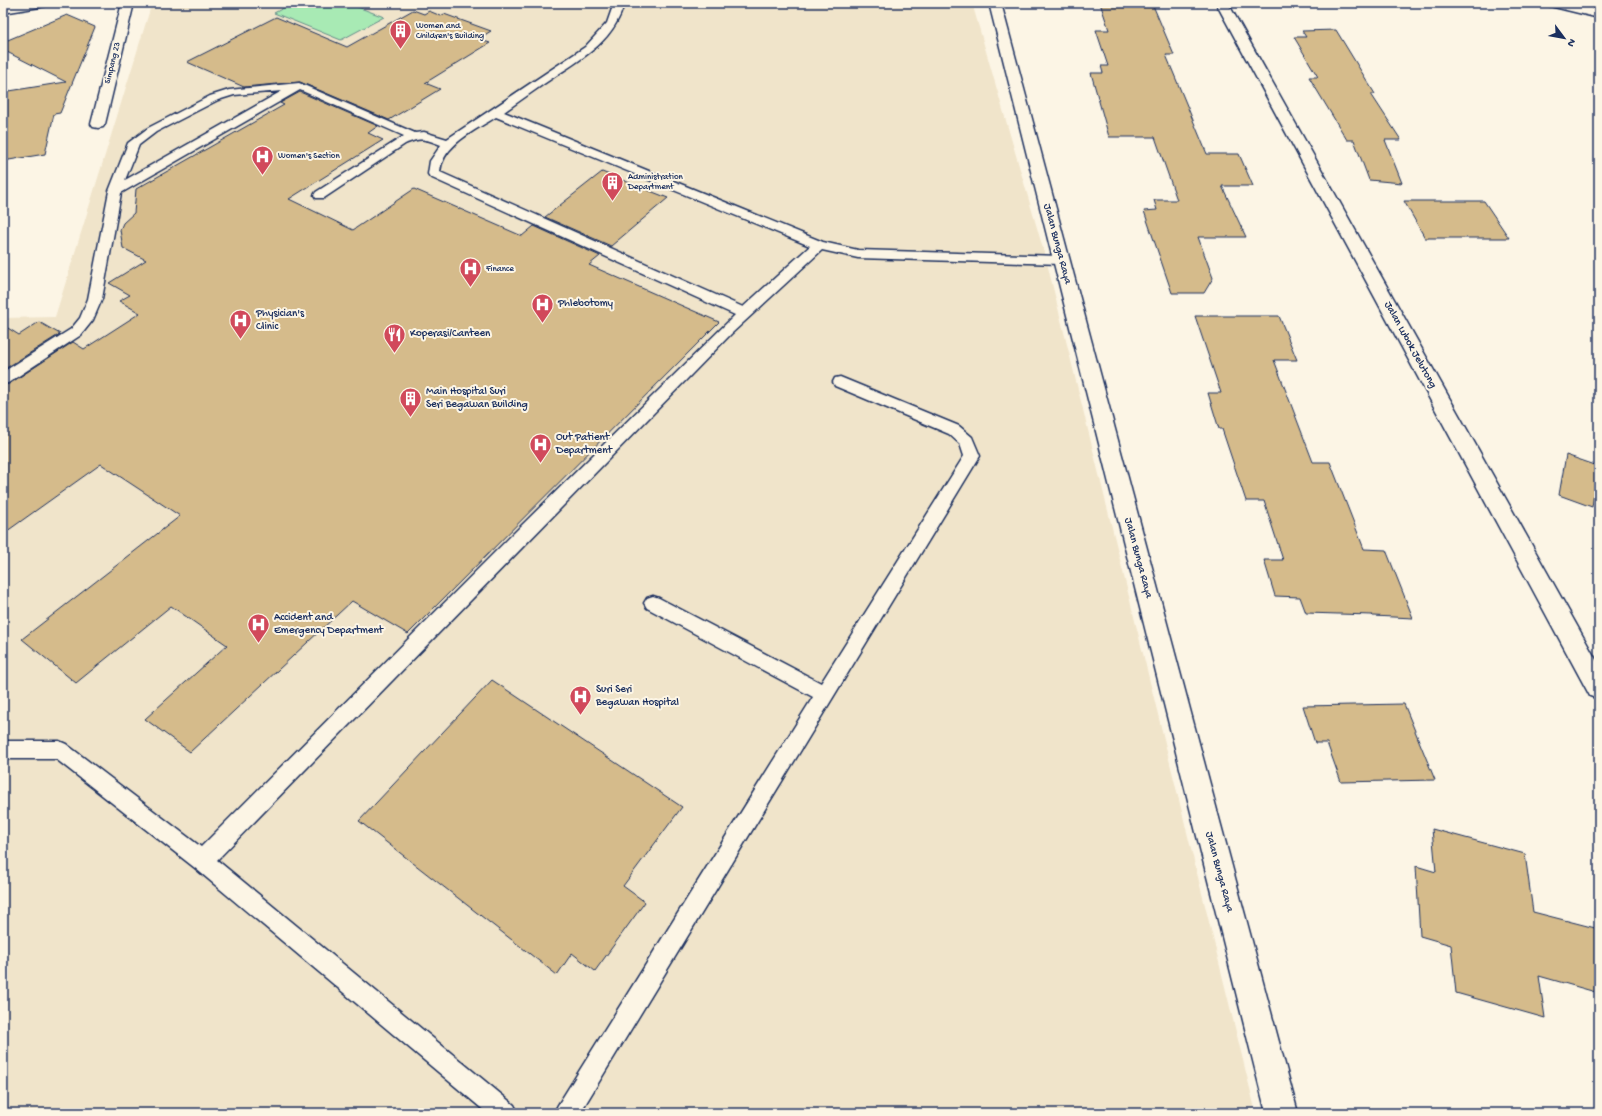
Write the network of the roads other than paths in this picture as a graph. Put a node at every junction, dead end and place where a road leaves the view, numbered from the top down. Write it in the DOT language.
graph roads {
  1 [pos="40,3"];
  2 [pos="128,3"];
  3 [pos="619,3"];
  4 [pos="994,3"];
  5 [pos="1222,3"];
  6 [pos="1555,3"];
  7 [pos="3,9"];
  8 [pos="1599,14"];
  9 [pos="299,86"];
  10 [pos="496,112"];
  11 [pos="98,124"];
  12 [pos="413,136"];
  13 [pos="448,144"];
  14 [pos="115,190"];
  15 [pos="320,195"];
  16 [pos="819,245"];
  17 [pos="1061,260"];
  18 [pos="744,313"];
  19 [pos="3,379"];
  20 [pos="840,382"];
  21 [pos="653,603"];
  22 [pos="1599,688"];
  23 [pos="824,694"];
  24 [pos="3,750"];
  25 [pos="202,861"];
  26 [pos="506,1113"];
  27 [pos="566,1113"];
  28 [pos="1282,1113"];
  1 -- 7 [label="street"];
  2 -- 11 [label="street, Simpang 23"];
  3 -- 10 [label="lane"];
  4 -- 17 [label="street, Jalan Bunga Raya"];
  5 -- 22 [label="street, Jalan Lubok Jelutong"];
  6 -- 8 [label="street"];
  9 -- 12 [label="lane"];
  9 -- 14 [label="lane"];
  9 -- 14 [label="lane"];
  10 -- 13 [label="lane"];
  10 -- 16 [label="lane"];
  12 -- 13 [label="lane"];
  12 -- 15 [label="lane"];
  13 -- 18 [label="lane"];
  14 -- 19 [label="lane"];
  16 -- 17 [label="lane"];
  16 -- 18 [label="lane"];
  17 -- 28 [label="street, Jalan Bunga Raya"];
  18 -- 25 [label="lane"];
  20 -- 23 [label="lane"];
  21 -- 23 [label="lane"];
  23 -- 27 [label="lane"];
  24 -- 25 [label="lane"];
  25 -- 26 [label="lane"];
}
